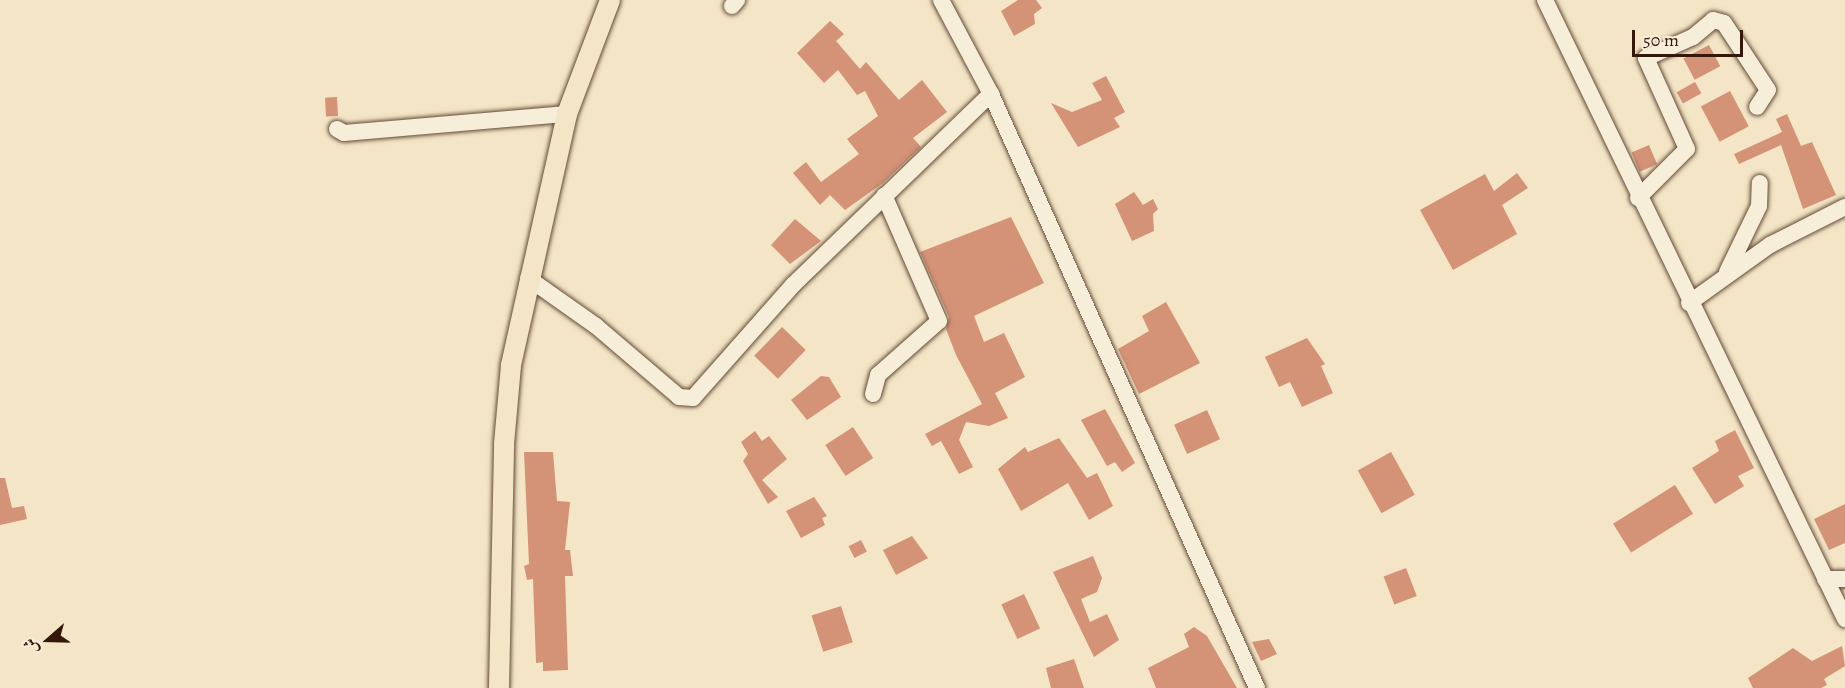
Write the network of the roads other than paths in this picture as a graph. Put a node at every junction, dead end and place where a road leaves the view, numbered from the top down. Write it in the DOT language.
graph roads {
  1 [pos="610,0"];
  2 [pos="941,0"];
  3 [pos="1545,0"];
  4 [pos="991,94"];
  5 [pos="1757,107"];
  6 [pos="567,114"];
  7 [pos="337,129"];
  8 [pos="1760,183"];
  9 [pos="884,195"];
  10 [pos="1638,198"];
  11 [pos="1845,207"];
  12 [pos="528,278"];
  13 [pos="1724,278"];
  14 [pos="1689,303"];
  15 [pos="873,394"];
  16 [pos="1825,579"];
  17 [pos="1845,579"];
  18 [pos="1842,608"];
  19 [pos="499,688"];
  20 [pos="1257,688"];
  1 -- 6 [label="main road"];
  2 -- 4 [label="street"];
  3 -- 10 [label="street"];
  4 -- 9 [label="street"];
  4 -- 20 [label="street"];
  5 -- 10 [label="street"];
  6 -- 7 [label="street"];
  6 -- 12 [label="main road"];
  8 -- 13 [label="street"];
  9 -- 12 [label="street"];
  9 -- 15 [label="street"];
  10 -- 14 [label="street"];
  11 -- 13 [label="street"];
  12 -- 19 [label="main road"];
  13 -- 14 [label="street"];
  14 -- 16 [label="street"];
  16 -- 17 [label="street"];
  16 -- 18 [label="street"];
}
